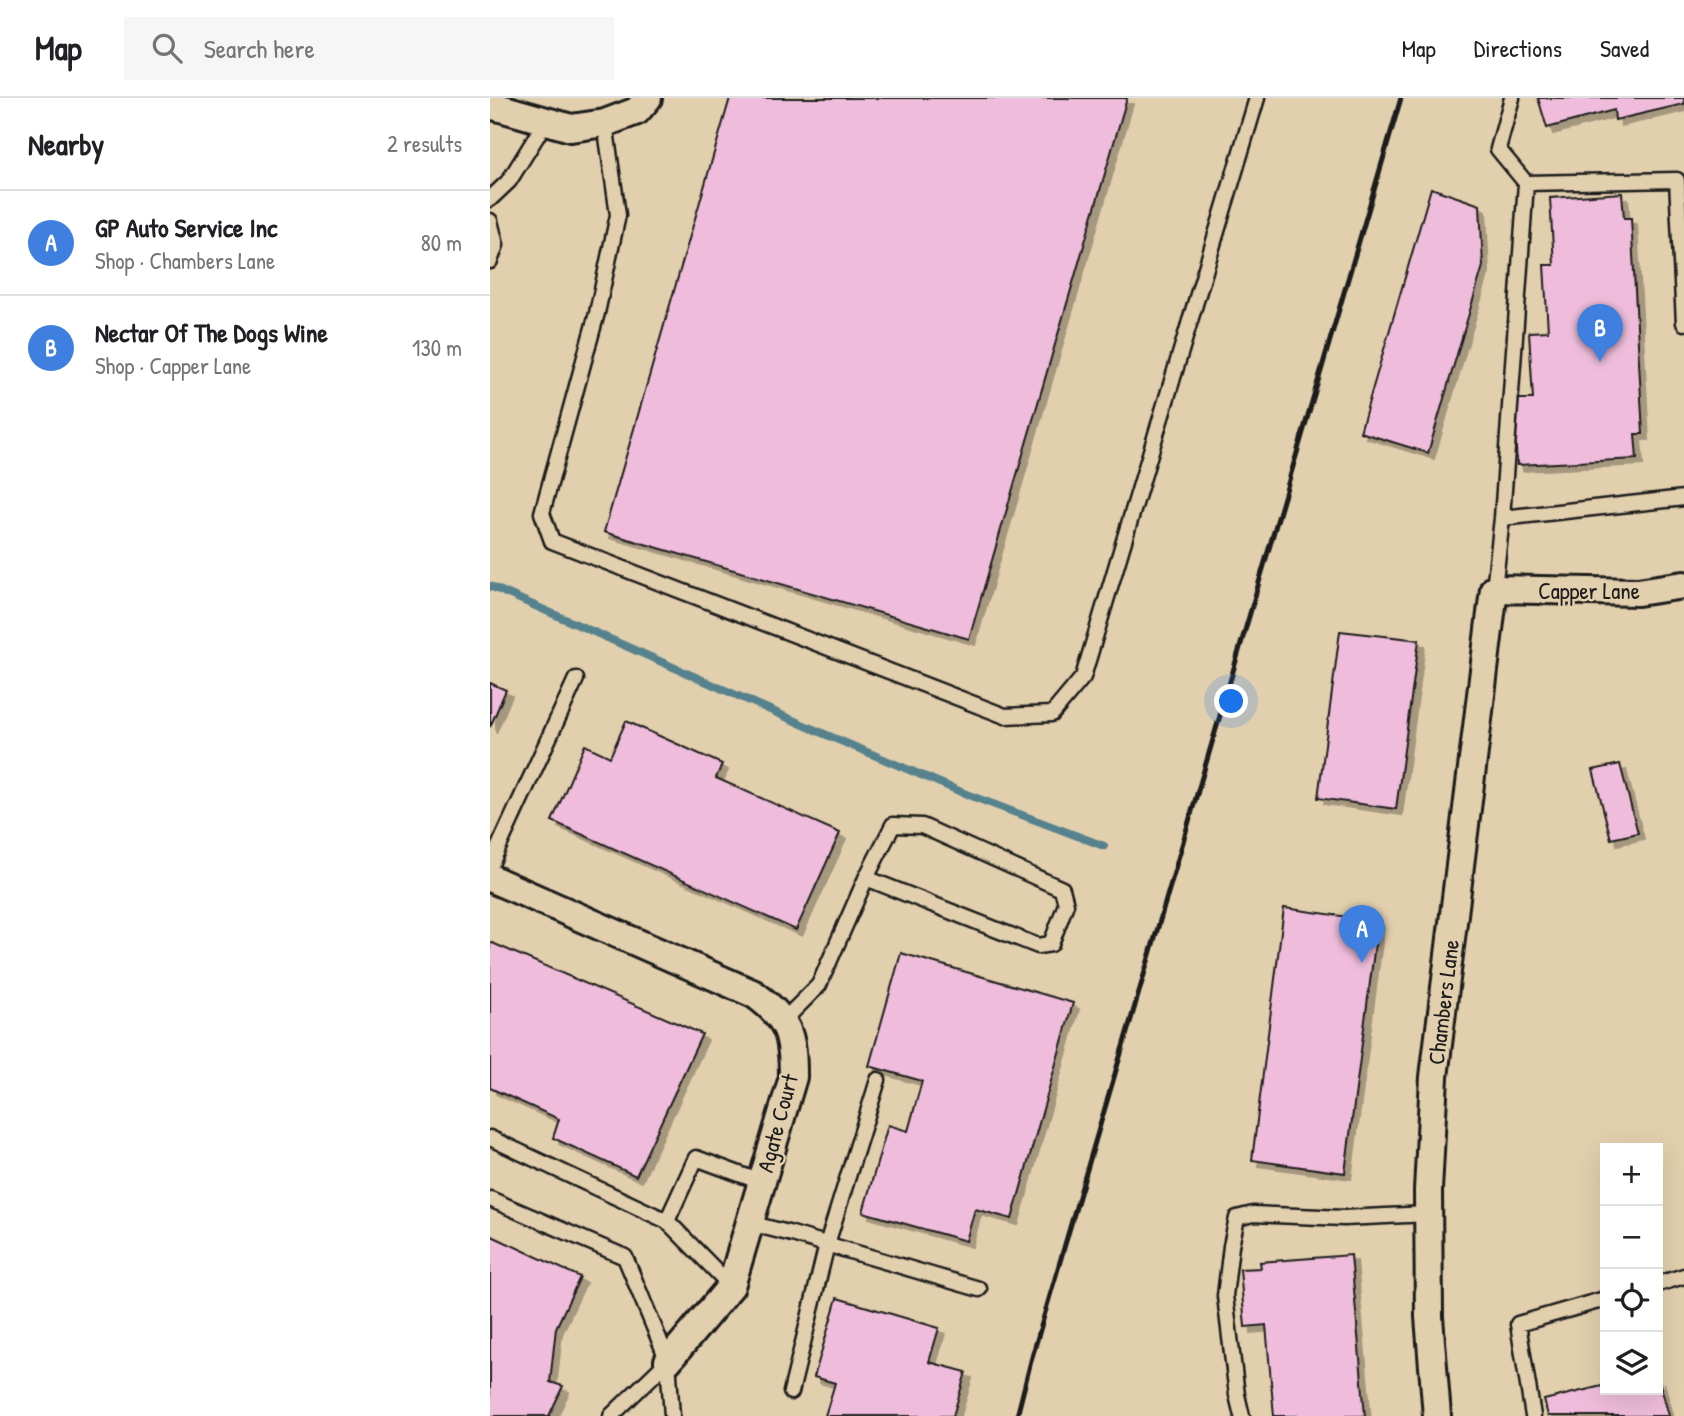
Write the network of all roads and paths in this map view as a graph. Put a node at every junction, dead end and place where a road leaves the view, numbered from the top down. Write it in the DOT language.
graph roads {
  1 [pos="648,98"];
  2 [pos="1257,98"];
  3 [pos="1512,98"];
  4 [pos="490,105"];
  5 [pos="546,121"];
  6 [pos="606,123"];
  7 [pos="1526,183"];
  8 [pos="490,198"];
  9 [pos="490,221"];
  10 [pos="490,261"];
  11 [pos="1684,323"];
  12 [pos="1684,498"];
  13 [pos="1502,518"];
  14 [pos="1684,585"];
  15 [pos="1493,589"];
  16 [pos="576,679"];
  17 [pos="490,866"];
  18 [pos="490,878"];
  19 [pos="866,878"];
  20 [pos="783,1021"];
  21 [pos="878,1080"];
  22 [pos="490,1138"];
  23 [pos="761,1182"];
  24 [pos="490,1199"];
  25 [pos="1428,1214"];
  26 [pos="667,1221"];
  27 [pos="749,1223"];
  28 [pos="827,1244"];
  29 [pos="1684,1276"];
  30 [pos="1663,1282"];
  31 [pos="731,1286"];
  32 [pos="979,1289"];
  33 [pos="1600,1300"];
  34 [pos="668,1361"];
  35 [pos="791,1392"];
  36 [pos="611,1416"];
  37 [pos="672,1416"];
  38 [pos="1242,1416"];
  39 [pos="1437,1416"];
  40 [pos="1533,1416"];
  1 -- 6 [label="street"];
  2 -- 6 [label="lane"];
  3 -- 7 [label="lane"];
  4 -- 5 [label="street"];
  5 -- 6 [label="street"];
  5 -- 8 [label="lane"];
  7 -- 11 [label="lane"];
  7 -- 13 [label="lane"];
  9 -- 10 [label="lane"];
  12 -- 13 [label="lane"];
  13 -- 15 [label="lane"];
  14 -- 15 [label="street, Capper Lane"];
  15 -- 25 [label="street, Chambers Lane"];
  16 -- 17 [label="lane"];
  18 -- 20 [label="street, Agate Court"];
  19 -- 19 [label="lane"];
  19 -- 20 [label="lane"];
  20 -- 23 [label="street, Agate Court"];
  21 -- 28 [label="lane"];
  22 -- 26 [label="lane"];
  23 -- 26 [label="lane"];
  23 -- 27 [label="street, Agate Court"];
  24 -- 34 [label="lane"];
  25 -- 38 [label="lane"];
  25 -- 39 [label="street, Chambers Lane"];
  26 -- 31 [label="lane"];
  27 -- 28 [label="lane"];
  27 -- 31 [label="street, Agate Court"];
  28 -- 32 [label="lane"];
  28 -- 35 [label="lane"];
  29 -- 30 [label="lane"];
  31 -- 34 [label="street, Agate Court"];
  33 -- 40 [label="lane"];
  34 -- 36 [label="lane"];
  34 -- 37 [label="lane"];
}
